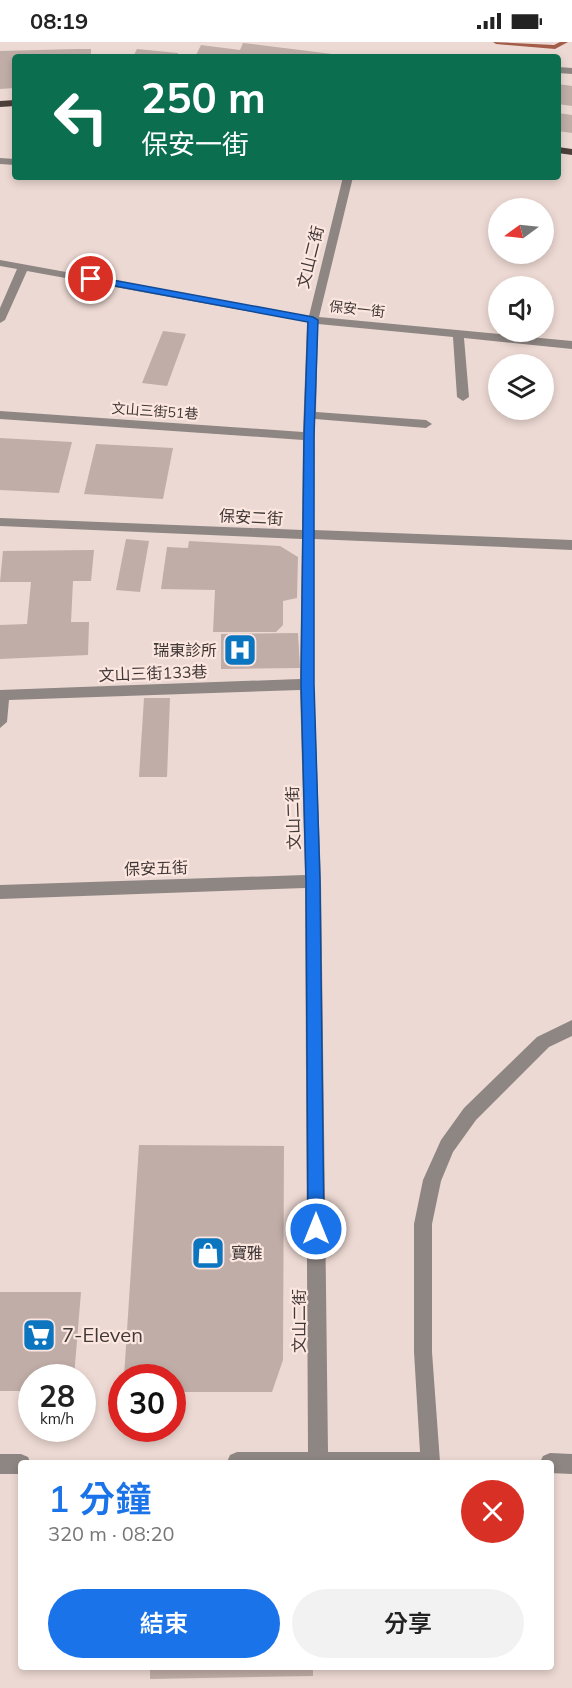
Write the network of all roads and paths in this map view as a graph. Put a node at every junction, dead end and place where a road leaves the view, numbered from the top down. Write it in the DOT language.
graph roads {
  1 [pos="347,180"];
  2 [pos="0,263"];
  3 [pos="24,267"];
  4 [pos="0,320"];
  5 [pos="313,320"];
  6 [pos="458,334"];
  7 [pos="572,345"];
  8 [pos="463,397"];
  9 [pos="310,415"];
  10 [pos="0,416"];
  11 [pos="426,424"];
  12 [pos="309,436"];
  13 [pos="0,522"];
  14 [pos="309,536"];
  15 [pos="572,545"];
  16 [pos="308,684"];
  17 [pos="1,695"];
  18 [pos="0,722"];
  19 [pos="313,881"];
  20 [pos="0,892"];
  21 [pos="572,1028"];
  22 [pos="318,1460"];
  23 [pos="430,1460"];
  24 [pos="0,1464"];
  25 [pos="18,1464"];
  26 [pos="554,1464"];
  27 [pos="572,1464"];
  1 -- 5 [label="street, 文山二街"];
  2 -- 3 [label="street, 保安一街"];
  3 -- 4 [label="street"];
  3 -- 5 [label="street, 保安一街"];
  5 -- 6 [label="street, 保安一街"];
  5 -- 9 [label="street, 文山二街"];
  6 -- 7 [label="street, 保安一街"];
  6 -- 8 [label="street"];
  9 -- 11 [label="street"];
  9 -- 12 [label="street, 文山二街"];
  10 -- 12 [label="street, 文山三街51巷"];
  12 -- 14 [label="street, 文山二街"];
  13 -- 14 [label="street, 保安二街"];
  14 -- 15 [label="street, 保安二街"];
  14 -- 16 [label="street, 文山二街"];
  16 -- 17 [label="street, 文山三街133巷"];
  16 -- 19 [label="street, 文山二街"];
  17 -- 18 [label="street"];
  19 -- 20 [label="street, 保安五街"];
  19 -- 22 [label="street, 文山二街"];
  21 -- 23 [label="street"];
  24 -- 25 [label="street"];
  26 -- 27 [label="street"];
}
